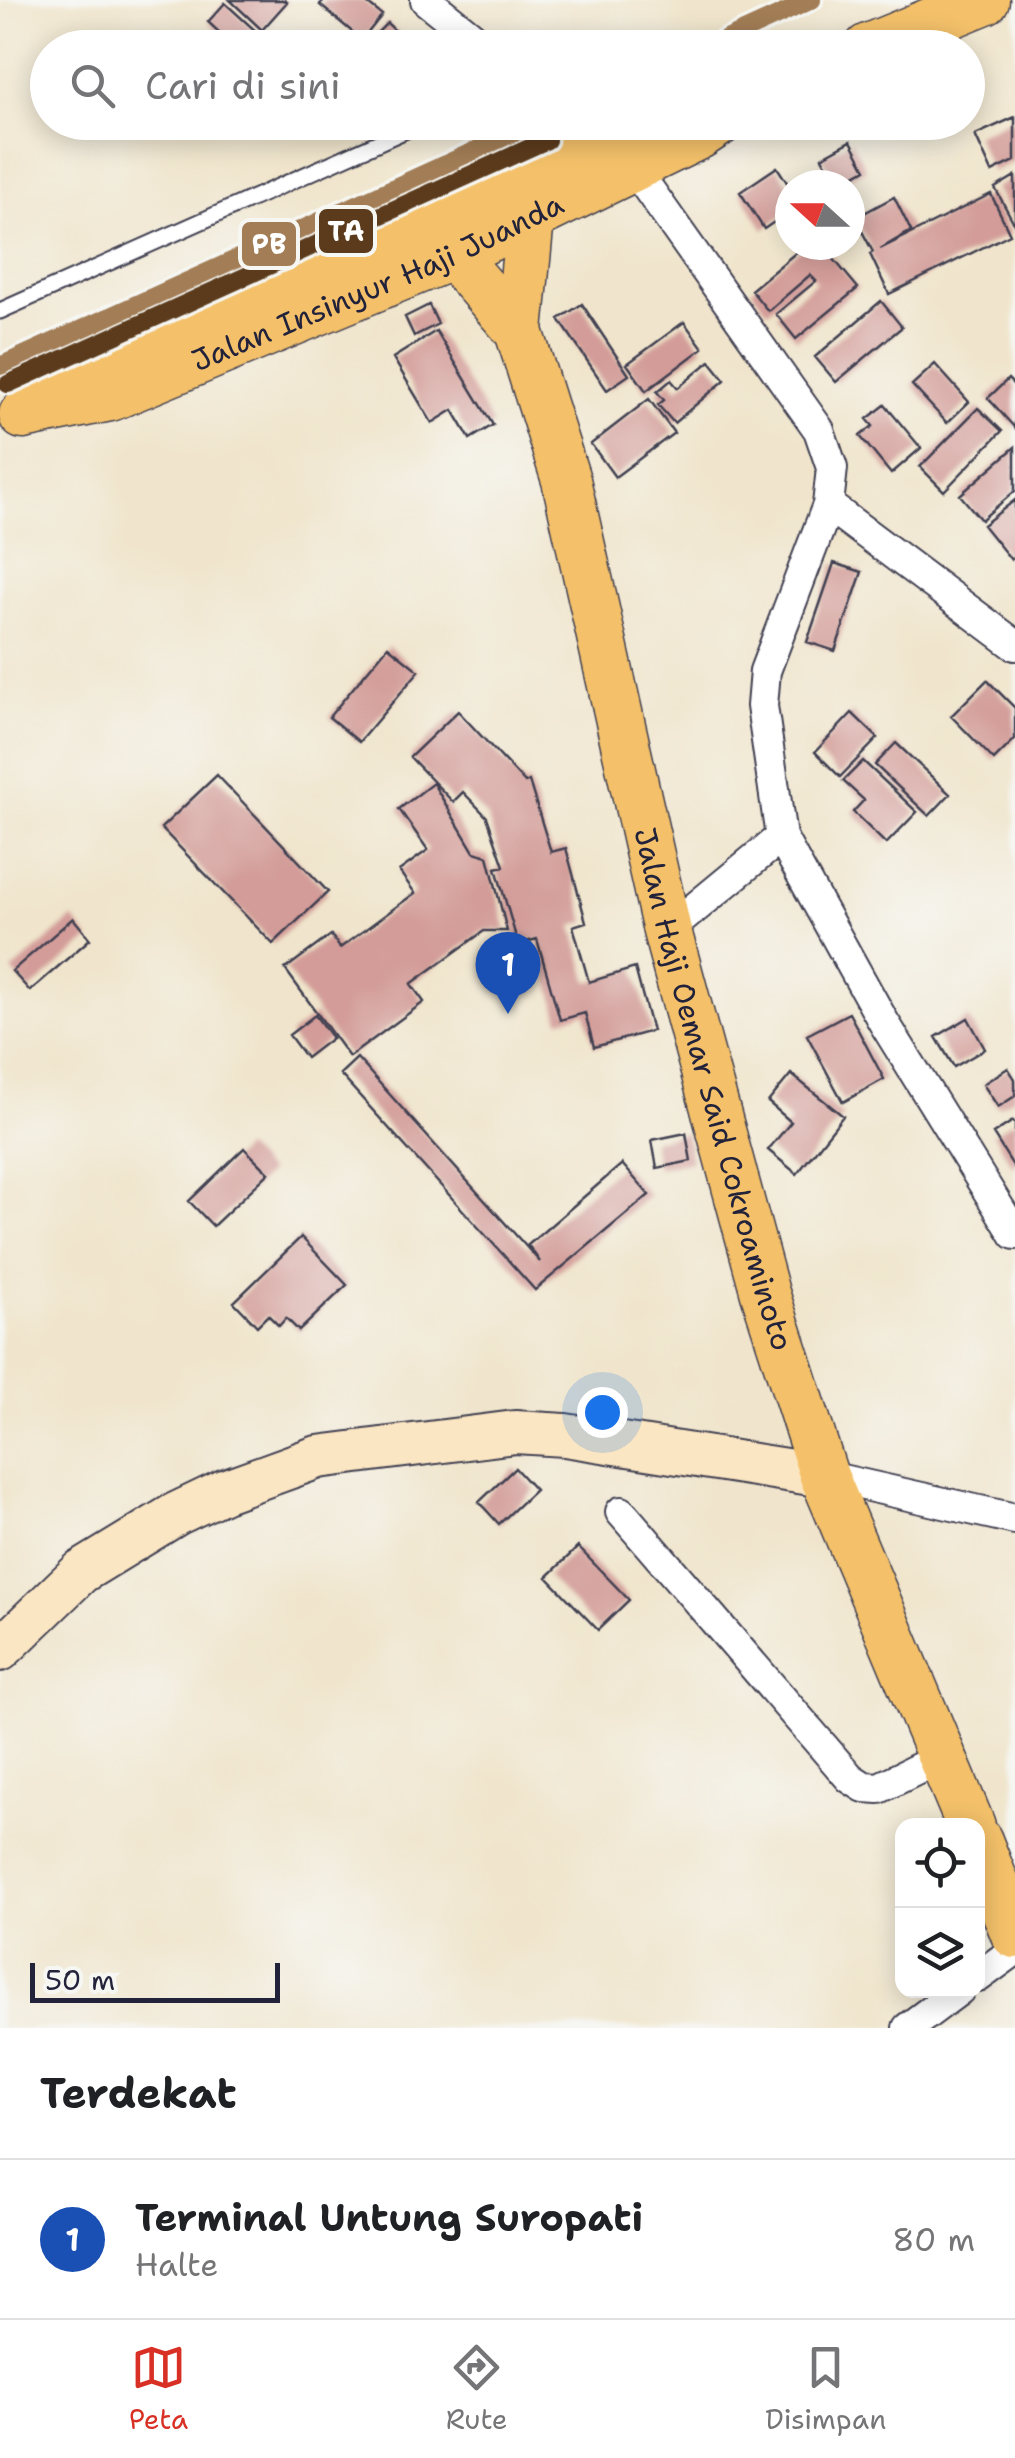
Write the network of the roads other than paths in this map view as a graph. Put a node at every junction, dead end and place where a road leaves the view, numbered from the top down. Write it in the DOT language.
graph roads {
  1 [pos="985,0"];
  2 [pos="433,2"];
  3 [pos="465,30"];
  4 [pos="912,30"];
  5 [pos="384,140"];
  6 [pos="613,140"];
  7 [pos="673,140"];
  8 [pos="637,173"];
  9 [pos="522,199"];
  10 [pos="444,235"];
  11 [pos="0,311"];
  12 [pos="520,331"];
  13 [pos="12,421"];
  14 [pos="828,505"];
  15 [pos="1015,645"];
  16 [pos="782,837"];
  17 [pos="668,931"];
  18 [pos="1015,1234"];
  19 [pos="824,1476"];
  20 [pos="620,1512"];
  21 [pos="1015,1519"];
  22 [pos="0,1650"];
  23 [pos="944,1756"];
  24 [pos="968,1818"];
  25 [pos="985,1859"];
  26 [pos="1015,1934"];
  27 [pos="1015,1950"];
  28 [pos="985,1972"];
  29 [pos="948,1998"];
  30 [pos="908,2028"];
  1 -- 4 [label="highway"];
  2 -- 3 [label="street"];
  5 -- 11 [label="lane"];
  6 -- 9 [label="highway, Jalan Insinyur Haji Juanda"];
  7 -- 9 [label="highway, Jalan Insinyur Haji Juanda"];
  8 -- 14 [label="street"];
  9 -- 10 [label="highway, Jalan Insinyur Haji Juanda"];
  9 -- 12 [label="highway"];
  10 -- 12 [label="highway"];
  10 -- 13 [label="highway, Jalan Insinyur Haji Juanda"];
  12 -- 17 [label="highway, Jalan Haji Oemar Said Cokroaminoto"];
  14 -- 15 [label="street"];
  14 -- 16 [label="street"];
  16 -- 17 [label="street"];
  16 -- 18 [label="street"];
  17 -- 19 [label="highway, Jalan Haji Oemar Said Cokroaminoto"];
  19 -- 21 [label="street"];
  19 -- 22 [label="main road"];
  19 -- 23 [label="highway, Jalan Haji Oemar Said Cokroaminoto"];
  20 -- 23 [label="street"];
  23 -- 24 [label="highway, Jalan Haji Oemar Said Cokroaminoto"];
  25 -- 26 [label="highway"];
  27 -- 28 [label="street"];
  29 -- 30 [label="street"];
}
